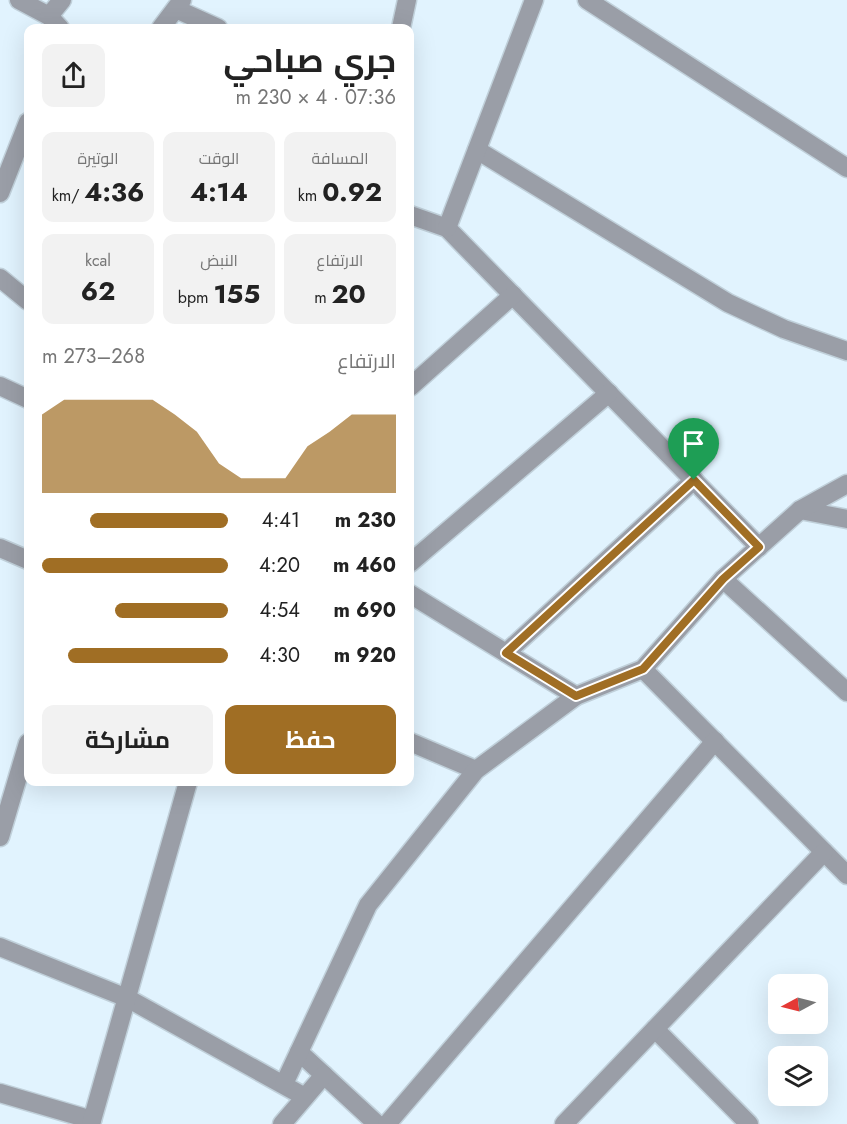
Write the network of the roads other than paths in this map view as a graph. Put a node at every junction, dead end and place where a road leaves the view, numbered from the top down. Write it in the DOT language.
graph roads {
  1 [pos="19,0"];
  2 [pos="62,0"];
  3 [pos="408,0"];
  4 [pos="534,0"];
  5 [pos="587,0"];
  6 [pos="179,4"];
  7 [pos="55,22"];
  8 [pos="163,24"];
  9 [pos="212,24"];
  10 [pos="402,24"];
  11 [pos="24,132"];
  12 [pos="477,150"];
  13 [pos="847,168"];
  14 [pos="0,193"];
  15 [pos="414,216"];
  16 [pos="447,228"];
  17 [pos="0,278"];
  18 [pos="513,295"];
  19 [pos="24,296"];
  20 [pos="847,351"];
  21 [pos="414,383"];
  22 [pos="0,386"];
  23 [pos="609,393"];
  24 [pos="24,397"];
  25 [pos="694,480"];
  26 [pos="847,484"];
  27 [pos="800,510"];
  28 [pos="847,519"];
  29 [pos="759,547"];
  30 [pos="0,548"];
  31 [pos="24,558"];
  32 [pos="414,560"];
  33 [pos="723,579"];
  34 [pos="414,596"];
  35 [pos="506,653"];
  36 [pos="643,669"];
  37 [pos="847,692"];
  38 [pos="576,696"];
  39 [pos="714,741"];
  40 [pos="414,744"];
  41 [pos="24,756"];
  42 [pos="476,770"];
  43 [pos="187,786"];
  44 [pos="0,837"];
  45 [pos="824,852"];
  46 [pos="847,875"];
  47 [pos="0,947"];
  48 [pos="127,998"];
  49 [pos="655,1029"];
  50 [pos="299,1052"];
  51 [pos="324,1075"];
  52 [pos="284,1084"];
  53 [pos="0,1093"];
  54 [pos="306,1097"];
  55 [pos="92,1122"];
  56 [pos="282,1124"];
  57 [pos="377,1124"];
  58 [pos="387,1124"];
  59 [pos="564,1124"];
  60 [pos="749,1124"];
  1 -- 7 [label="street"];
  2 -- 7 [label="street"];
  3 -- 10 [label="street"];
  4 -- 12 [label="street"];
  5 -- 13 [label="street"];
  6 -- 8 [label="street"];
  6 -- 9 [label="street"];
  11 -- 14 [label="street"];
  12 -- 16 [label="street"];
  12 -- 20 [label="street"];
  15 -- 16 [label="street"];
  16 -- 18 [label="street"];
  17 -- 19 [label="street"];
  18 -- 21 [label="street"];
  18 -- 23 [label="street"];
  22 -- 24 [label="street"];
  23 -- 25 [label="street"];
  23 -- 32 [label="street"];
  25 -- 29 [label="street"];
  25 -- 35 [label="street"];
  26 -- 27 [label="street"];
  27 -- 28 [label="street"];
  27 -- 29 [label="street"];
  29 -- 33 [label="street"];
  30 -- 31 [label="street"];
  33 -- 36 [label="street"];
  33 -- 37 [label="street"];
  34 -- 35 [label="street"];
  35 -- 38 [label="street"];
  36 -- 38 [label="street"];
  36 -- 39 [label="street"];
  38 -- 42 [label="street"];
  39 -- 45 [label="street"];
  39 -- 58 [label="street"];
  40 -- 42 [label="street"];
  41 -- 44 [label="street"];
  42 -- 50 [label="street"];
  43 -- 48 [label="street"];
  45 -- 46 [label="street"];
  45 -- 49 [label="street"];
  47 -- 48 [label="street"];
  48 -- 52 [label="street"];
  48 -- 55 [label="street"];
  49 -- 59 [label="street"];
  49 -- 60 [label="street"];
  50 -- 51 [label="street"];
  50 -- 52 [label="street"];
  51 -- 54 [label="street"];
  51 -- 57 [label="street"];
  52 -- 54 [label="street"];
  53 -- 55 [label="street"];
  54 -- 56 [label="street"];
}
